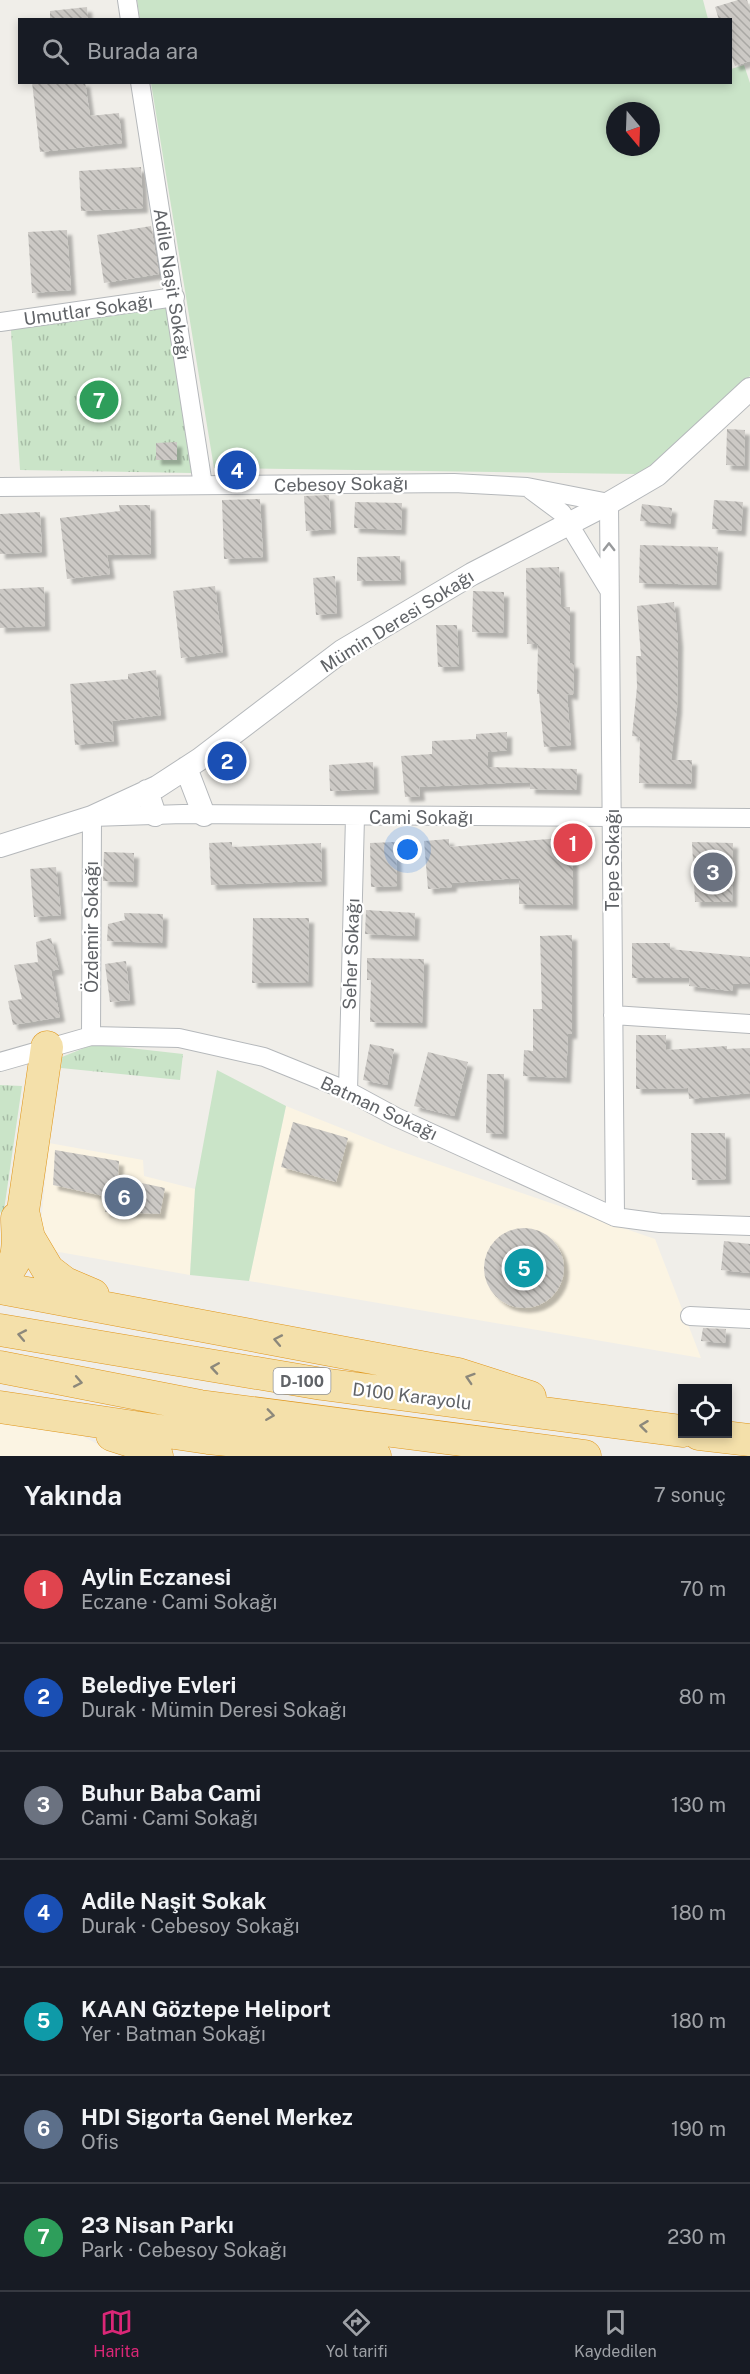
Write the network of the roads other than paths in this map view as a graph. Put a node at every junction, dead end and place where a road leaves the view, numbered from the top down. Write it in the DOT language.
graph roads {
  1 [pos="127,0"];
  2 [pos="130,18"];
  3 [pos="140,84"];
  4 [pos="175,297"];
  5 [pos="0,322"];
  6 [pos="750,389"];
  7 [pos="203,485"];
  8 [pos="0,488"];
  9 [pos="527,488"];
  10 [pos="570,494"];
  11 [pos="609,503"];
  12 [pos="566,519"];
  13 [pos="609,591"];
  14 [pos="186,768"];
  15 [pos="147,791"];
  16 [pos="155,815"];
  17 [pos="204,815"];
  18 [pos="612,815"];
  19 [pos="355,817"];
  20 [pos="92,818"];
  21 [pos="750,818"];
  22 [pos="0,846"];
  23 [pos="613,1015"];
  24 [pos="750,1024"];
  25 [pos="91,1036"];
  26 [pos="42,1049"];
  27 [pos="0,1062"];
  28 [pos="348,1091"];
  29 [pos="21,1196"];
  30 [pos="615,1217"];
  31 [pos="750,1226"];
  32 [pos="0,1275"];
  33 [pos="0,1288"];
  34 [pos="129,1312"];
  35 [pos="690,1316"];
  36 [pos="750,1319"];
  37 [pos="0,1330"];
  38 [pos="0,1367"];
  39 [pos="0,1407"];
  40 [pos="605,1422"];
  41 [pos="678,1431"];
  42 [pos="732,1438"];
  43 [pos="750,1440"];
  44 [pos="173,1446"];
  45 [pos="255,1449"];
  46 [pos="375,1456"];
  47 [pos="585,1456"];
  1 -- 2 [label="street"];
  3 -- 4 [label="street, Adile Naşit Sokağı"];
  4 -- 5 [label="street, Umutlar Sokağı"];
  4 -- 7 [label="street, Adile Naşit Sokağı"];
  6 -- 11 [label="street, Mümin Deresi Sokağı"];
  7 -- 8 [label="street, Cebesoy Sokağı"];
  7 -- 9 [label="street, Cebesoy Sokağı"];
  9 -- 10 [label="street, Cebesoy Sokağı"];
  9 -- 12 [label="street"];
  10 -- 11 [label="street, Cebesoy Sokağı"];
  10 -- 12 [label="street"];
  11 -- 12 [label="street, Mümin Deresi Sokağı"];
  13 -- 11 [label="street, Tepe Sokağı, one-way"];
  12 -- 13 [label="street"];
  12 -- 14 [label="street, Mümin Deresi Sokağı"];
  13 -- 18 [label="street, Tepe Sokağı"];
  14 -- 15 [label="street, Mümin Deresi Sokağı"];
  14 -- 17 [label="street"];
  15 -- 16 [label="street"];
  15 -- 20 [label="street, Mümin Deresi Sokağı"];
  16 -- 17 [label="street, Cami Sokağı"];
  16 -- 20 [label="street, Cami Sokağı"];
  17 -- 19 [label="street, Cami Sokağı"];
  18 -- 19 [label="street, Cami Sokağı"];
  18 -- 21 [label="street, Cami Sokağı"];
  18 -- 23 [label="street, Tepe Sokağı"];
  19 -- 28 [label="street, Seher Sokağı"];
  20 -- 22 [label="street, Mümin Deresi Sokağı"];
  20 -- 25 [label="street, Özdemir Sokağı"];
  23 -- 24 [label="street"];
  23 -- 30 [label="street, Tepe Sokağı"];
  25 -- 26 [label="street, Batman Sokağı"];
  25 -- 28 [label="street, Batman Sokağı"];
  26 -- 27 [label="street, Batman Sokağı"];
  26 -- 29 [label="highway"];
  28 -- 30 [label="street, Batman Sokağı"];
  29 -- 32 [label="highway"];
  29 -- 34 [label="highway"];
  30 -- 31 [label="street, Batman Sokağı"];
  33 -- 34 [label="highway"];
  40 -- 34 [label="highway, one-way"];
  35 -- 36 [label="street"];
  40 -- 37 [label="highway, D100 Karayolu / D-100, one-way"];
  38 -- 47 [label="highway, D100 Karayolu / D-100, one-way"];
  39 -- 44 [label="highway"];
  41 -- 40 [label="highway, D100 Karayolu / D-100, one-way"];
  42 -- 43 [label="highway"];
  44 -- 45 [label="highway"];
  45 -- 46 [label="highway"];
}
